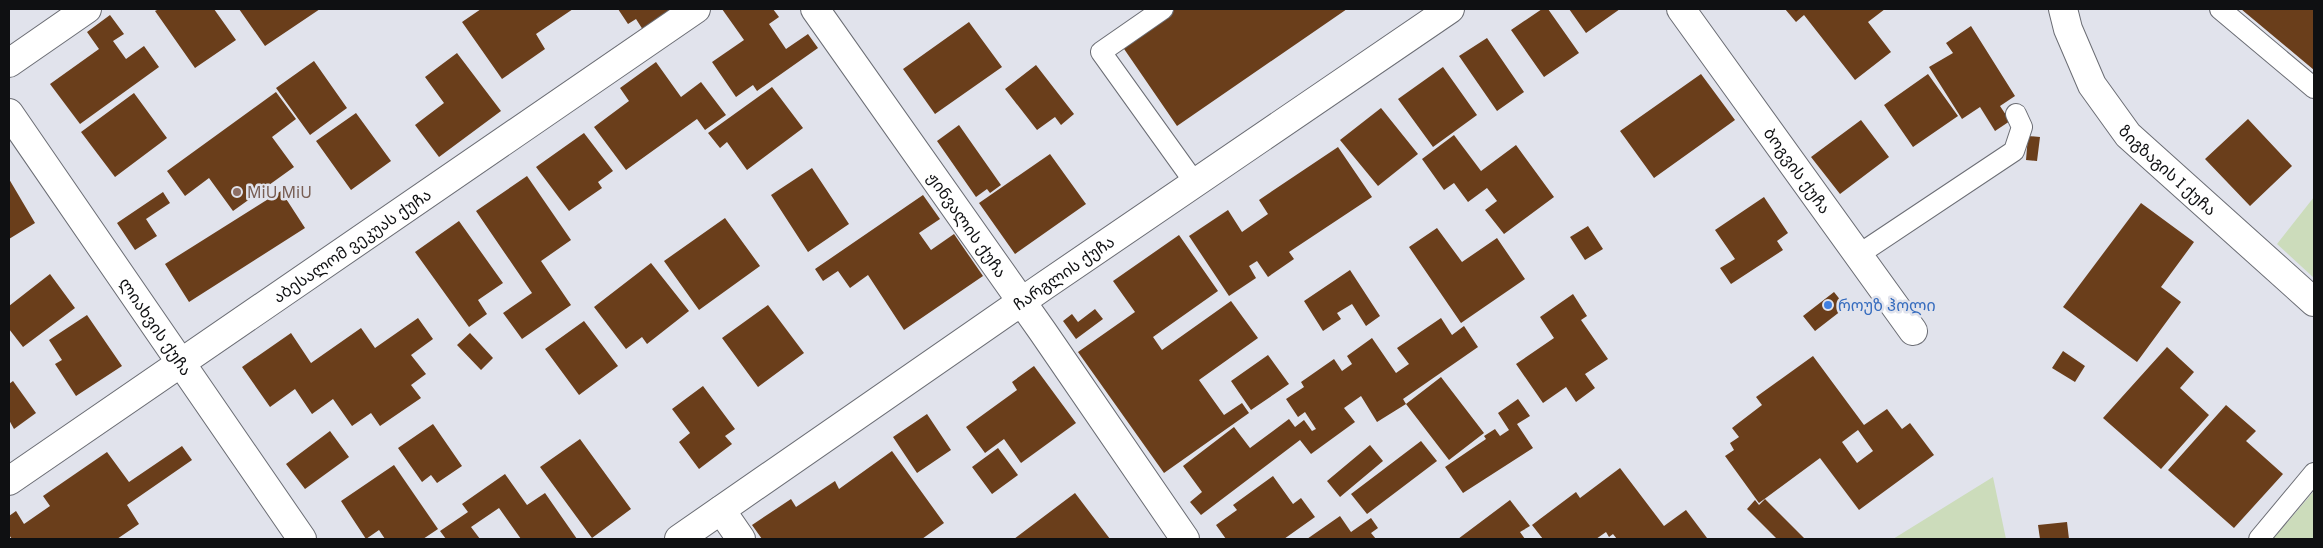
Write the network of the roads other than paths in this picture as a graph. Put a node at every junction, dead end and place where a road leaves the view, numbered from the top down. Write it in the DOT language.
graph roads {
  1 [pos="87,9"];
  2 [pos="696,9"];
  3 [pos="815,9"];
  4 [pos="1163,9"];
  5 [pos="1450,9"];
  6 [pos="1681,9"];
  7 [pos="2063,9"];
  8 [pos="2220,9"];
  9 [pos="9,63"];
  10 [pos="2314,88"];
  11 [pos="9,114"];
  12 [pos="2016,114"];
  13 [pos="1195,183"];
  14 [pos="1858,255"];
  15 [pos="1021,302"];
  16 [pos="2314,302"];
  17 [pos="1913,331"];
  18 [pos="180,363"];
  19 [pos="2314,473"];
  20 [pos="9,481"];
  21 [pos="721,510"];
  22 [pos="302,539"];
  23 [pos="679,539"];
  24 [pos="741,539"];
  25 [pos="1185,539"];
  26 [pos="2259,539"];
  1 -- 9 [label="street"];
  2 -- 18 [label="street, აბესალომ ვეკუას ქუჩა"];
  3 -- 15 [label="street, ჟინვალის ქუჩა"];
  4 -- 13 [label="lane"];
  5 -- 13 [label="street, ჩარგლის ქუჩა"];
  6 -- 14 [label="street, ბოგვის ქუჩა"];
  7 -- 16 [label="street, ზიგზაგის I ქუჩა"];
  8 -- 10 [label="lane"];
  11 -- 18 [label="street, ლიახვის ქუჩა"];
  12 -- 14 [label="lane"];
  13 -- 15 [label="street, ჩარგლის ქუჩა"];
  14 -- 17 [label="street, ბოგვის ქუჩა"];
  15 -- 21 [label="street, ჩარგლის ქუჩა"];
  15 -- 25 [label="street, ჟინვალის ქუჩა"];
  18 -- 20 [label="street, აბესალომ ვეკუას ქუჩა"];
  18 -- 22 [label="street, ლიახვის ქუჩა"];
  19 -- 26 [label="lane"];
  21 -- 23 [label="street, ჩარგლის ქუჩა"];
  21 -- 24 [label="street"];
}
